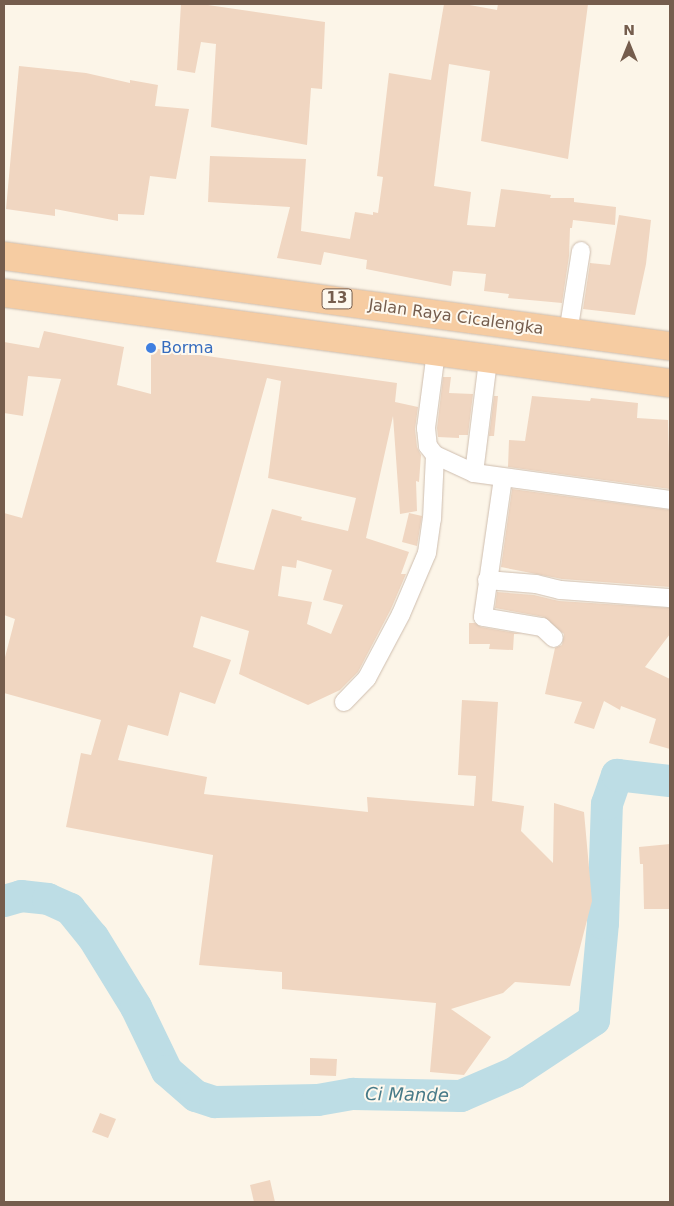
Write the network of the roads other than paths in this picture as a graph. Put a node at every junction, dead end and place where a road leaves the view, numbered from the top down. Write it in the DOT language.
graph roads {
  1 [pos="581,251"];
  2 [pos="4,256"];
  3 [pos="4,293"];
  4 [pos="568,333"];
  5 [pos="670,346"];
  6 [pos="436,352"];
  7 [pos="488,360"];
  8 [pos="670,383"];
  9 [pos="436,455"];
  10 [pos="474,473"];
  11 [pos="503,478"];
  12 [pos="670,500"];
  13 [pos="487,580"];
  14 [pos="670,598"];
  15 [pos="554,638"];
  16 [pos="344,702"];
  1 -- 4 [label="street"];
  2 -- 4 [label="highway, Jalan Raya Cicalengka / 13"];
  3 -- 6 [label="highway"];
  4 -- 5 [label="highway, Jalan Raya Cicalengka / 13"];
  6 -- 7 [label="highway"];
  6 -- 9 [label="street"];
  7 -- 8 [label="highway"];
  7 -- 10 [label="street"];
  9 -- 10 [label="street"];
  9 -- 16 [label="street"];
  10 -- 11 [label="street"];
  11 -- 12 [label="street"];
  11 -- 13 [label="street"];
  13 -- 14 [label="street"];
  13 -- 15 [label="street"];
}
